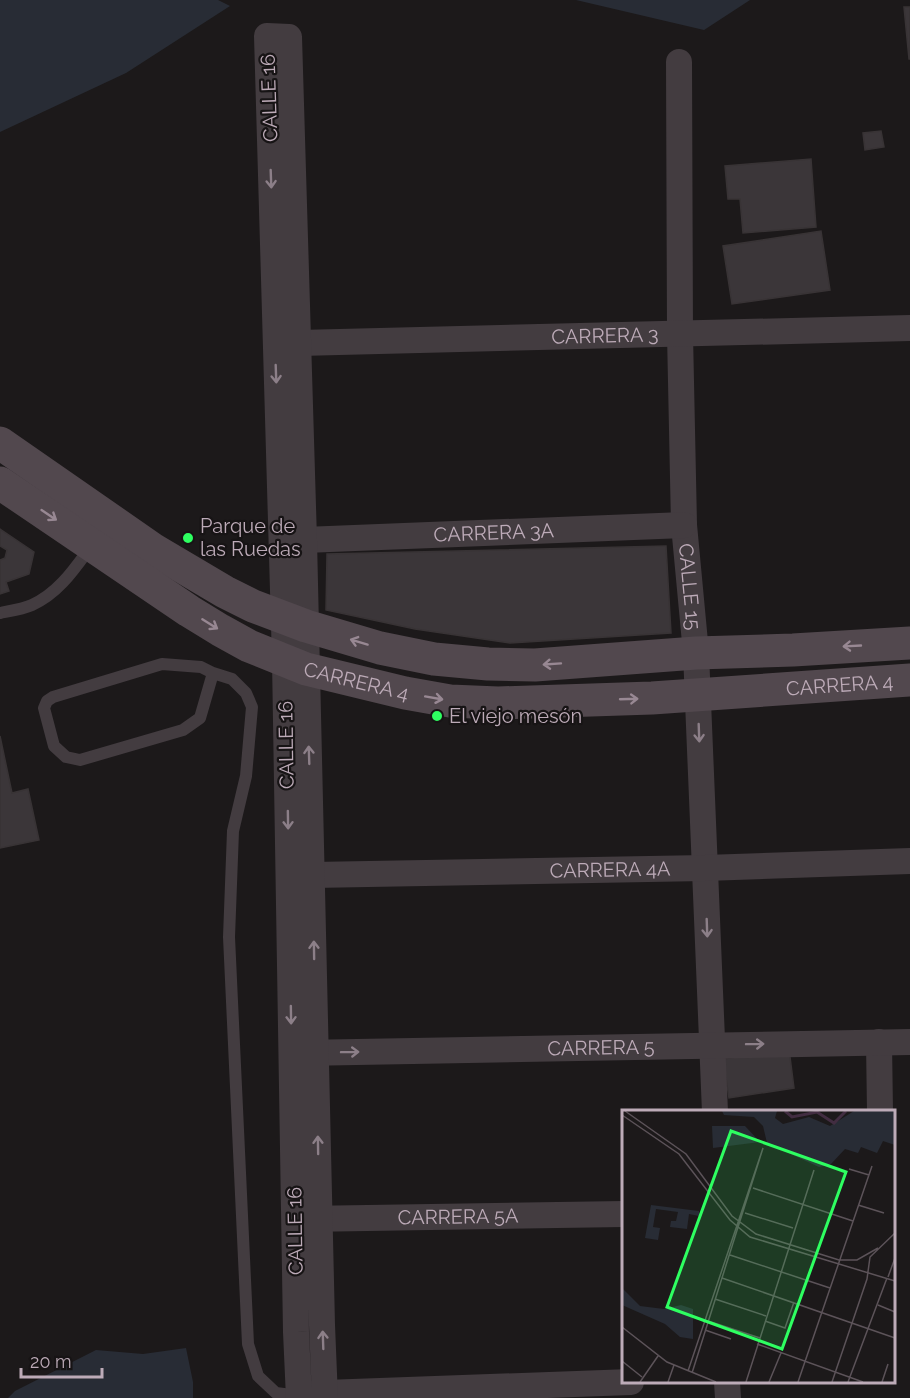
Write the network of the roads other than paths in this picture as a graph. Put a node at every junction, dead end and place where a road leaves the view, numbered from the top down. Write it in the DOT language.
graph roads {
  1 [pos="679,62"];
  2 [pos="910,328"];
  3 [pos="680,334"];
  4 [pos="299,343"];
  5 [pos="0,443"];
  6 [pos="0,483"];
  7 [pos="684,525"];
  8 [pos="101,532"];
  9 [pos="304,540"];
  10 [pos="129,552"];
  11 [pos="0,613"];
  12 [pos="294,622"];
  13 [pos="910,643"];
  14 [pos="696,653"];
  15 [pos="296,665"];
  16 [pos="213,673"];
  17 [pos="910,680"];
  18 [pos="698,696"];
  19 [pos="910,861"];
  20 [pos="705,868"];
  21 [pos="312,875"];
  22 [pos="879,1042"];
  23 [pos="910,1042"];
  24 [pos="712,1045"];
  25 [pos="304,1053"];
  26 [pos="715,1110"];
  27 [pos="880,1110"];
  28 [pos="622,1214"];
  29 [pos="320,1218"];
  30 [pos="294,1220"];
  31 [pos="622,1382"];
  32 [pos="727,1383"];
  33 [pos="325,1395"];
  34 [pos="299,1397"];
  35 [pos="728,1398"];
  1 -- 3 [label="street, CALLE 15"];
  2 -- 3 [label="street, CARRERA 3"];
  3 -- 4 [label="street, CARRERA 3"];
  3 -- 7 [label="street, CALLE 15"];
  4 -- 9 [label="street, CALLE 16"];
  4 -- 12 [label="street, CALLE 16, one-way"];
  5 -- 8 [label="main road, CARRERA 4"];
  6 -- 8 [label="main road, CARRERA 4, one-way"];
  7 -- 9 [label="street, CARRERA 3A"];
  7 -- 14 [label="street, CALLE 15"];
  8 -- 10 [label="main road, CARRERA 4"];
  8 -- 11 [label="lane"];
  9 -- 12 [label="street, CALLE 16"];
  10 -- 12 [label="main road, CARRERA 4"];
  10 -- 15 [label="main road, CARRERA 4, one-way"];
  14 -- 12 [label="main road, CARRERA 4, one-way"];
  12 -- 15 [label="street, CALLE 16"];
  13 -- 14 [label="main road, CARRERA 4, one-way"];
  14 -- 18 [label="street, CALLE 15"];
  15 -- 18 [label="main road, CARRERA 4, one-way"];
  21 -- 15 [label="street, CALLE 16, one-way"];
  15 -- 25 [label="street, CALLE 16, one-way"];
  16 -- 16 [label="lane"];
  16 -- 34 [label="lane"];
  17 -- 18 [label="main road, CARRERA 4"];
  18 -- 20 [label="street, CALLE 15, one-way"];
  19 -- 20 [label="street, CARRERA 4A"];
  20 -- 21 [label="street, CARRERA 4A"];
  20 -- 24 [label="street, CALLE 15, one-way"];
  25 -- 21 [label="street, CALLE 16, one-way"];
  22 -- 23 [label="street, CARRERA 5"];
  24 -- 22 [label="street, CARRERA 5, one-way"];
  22 -- 27 [label="street"];
  25 -- 24 [label="street, CARRERA 5, one-way"];
  24 -- 26 [label="street, CALLE 15"];
  29 -- 25 [label="street, CALLE 16, one-way"];
  25 -- 30 [label="street, CALLE 16"];
  28 -- 29 [label="street, CARRERA 5A"];
  29 -- 30 [label="street, CARRERA 5A"];
  33 -- 29 [label="street, CALLE 16, one-way"];
  30 -- 34 [label="street, CALLE 16"];
  31 -- 33 [label="street"];
  32 -- 35 [label="street"];
  33 -- 34 [label="street"];
}
